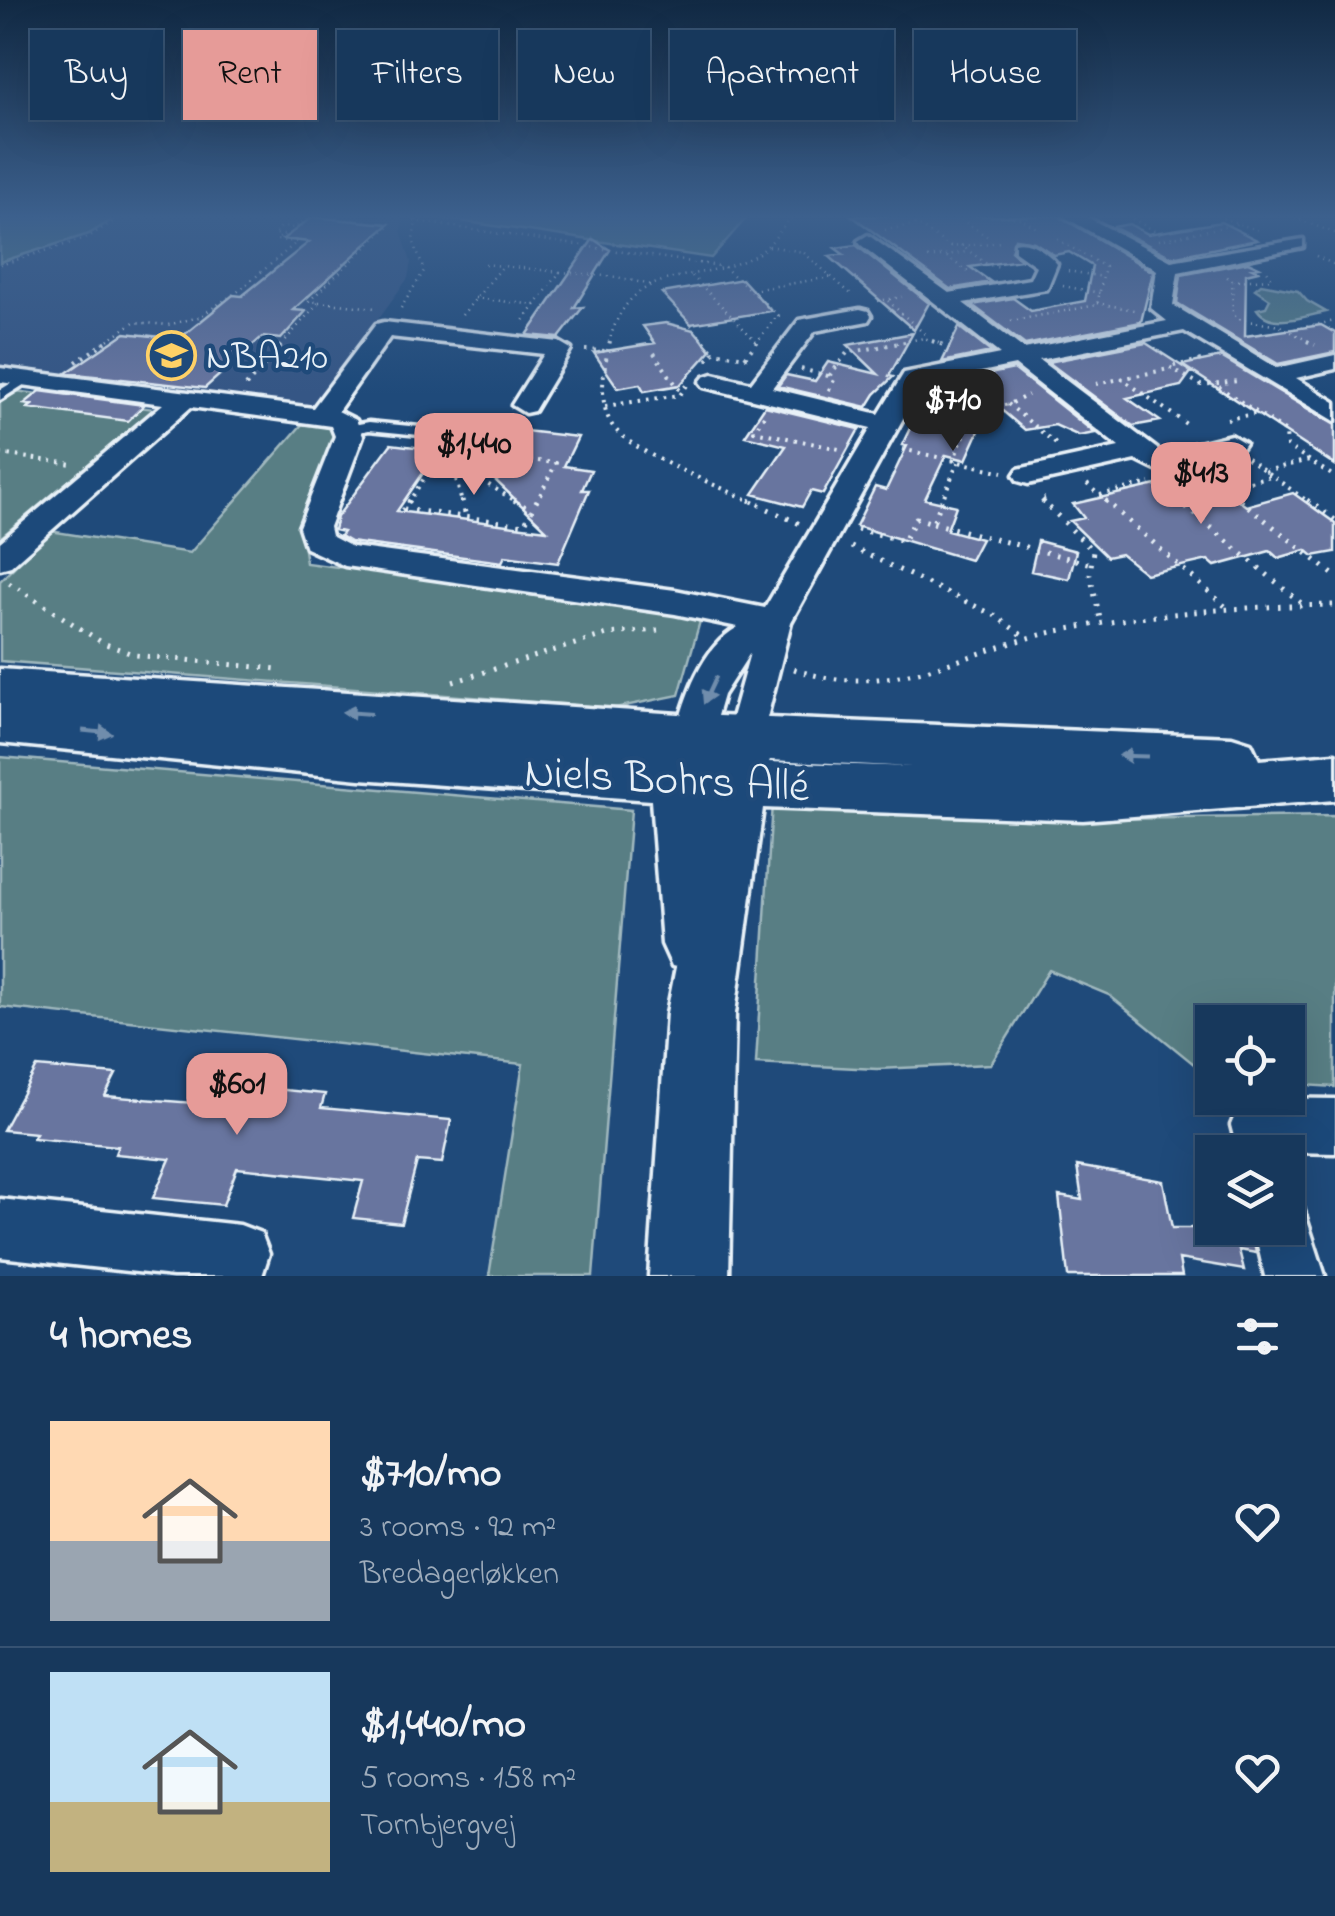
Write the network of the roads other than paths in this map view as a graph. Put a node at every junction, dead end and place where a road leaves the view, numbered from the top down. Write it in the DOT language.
graph roads {
  1 [pos="913,276"];
  2 [pos="1037,276"];
  3 [pos="1167,276"];
  4 [pos="944,300"];
  5 [pos="860,309"];
  6 [pos="1177,318"];
  7 [pos="1327,354"];
  8 [pos="1020,357"];
  9 [pos="1272,375"];
  10 [pos="25,378"];
  11 [pos="713,382"];
  12 [pos="766,395"];
  13 [pos="0,396"];
  14 [pos="186,398"];
  15 [pos="524,405"];
  16 [pos="1335,413"];
  17 [pos="335,422"];
  18 [pos="440,433"];
  19 [pos="875,440"];
  20 [pos="1228,443"];
  21 [pos="1132,452"];
  22 [pos="1028,475"];
  23 [pos="0,559"];
  24 [pos="774,622"];
  25 [pos="751,653"];
  26 [pos="0,688"];
  27 [pos="0,723"];
  28 [pos="714,760"];
  29 [pos="1335,765"];
  30 [pos="1335,776"];
  31 [pos="1335,1126"];
  32 [pos="1261,1135"];
  33 [pos="0,1228"];
  34 [pos="1287,1245"];
  35 [pos="232,1276"];
  36 [pos="688,1276"];
  37 [pos="1295,1276"];
  1 -- 4 [label="street"];
  2 -- 4 [label="street"];
  3 -- 6 [label="street"];
  4 -- 8 [label="street"];
  5 -- 12 [label="street"];
  6 -- 8 [label="street"];
  6 -- 9 [label="street"];
  7 -- 9 [label="street"];
  8 -- 19 [label="street"];
  8 -- 21 [label="street"];
  9 -- 16 [label="street"];
  10 -- 13 [label="lane"];
  10 -- 14 [label="street"];
  11 -- 12 [label="street"];
  12 -- 19 [label="street"];
  14 -- 17 [label="street"];
  14 -- 23 [label="street"];
  15 -- 17 [label="street"];
  17 -- 18 [label="lane"];
  17 -- 24 [label="street"];
  19 -- 24 [label="street"];
  20 -- 21 [label="street"];
  21 -- 22 [label="street"];
  24 -- 25 [label="street"];
  25 -- 28 [label="street"];
  25 -- 28 [label="street, one-way"];
  28 -- 26 [label="street, Niels Bohrs Allé, one-way"];
  27 -- 28 [label="street, Niels Bohrs Allé, one-way"];
  29 -- 28 [label="street, one-way"];
  28 -- 30 [label="street, Niels Bohrs Allé"];
  28 -- 36 [label="street"];
  31 -- 32 [label="street"];
  33 -- 35 [label="street"];
  34 -- 37 [label="street"];
}
